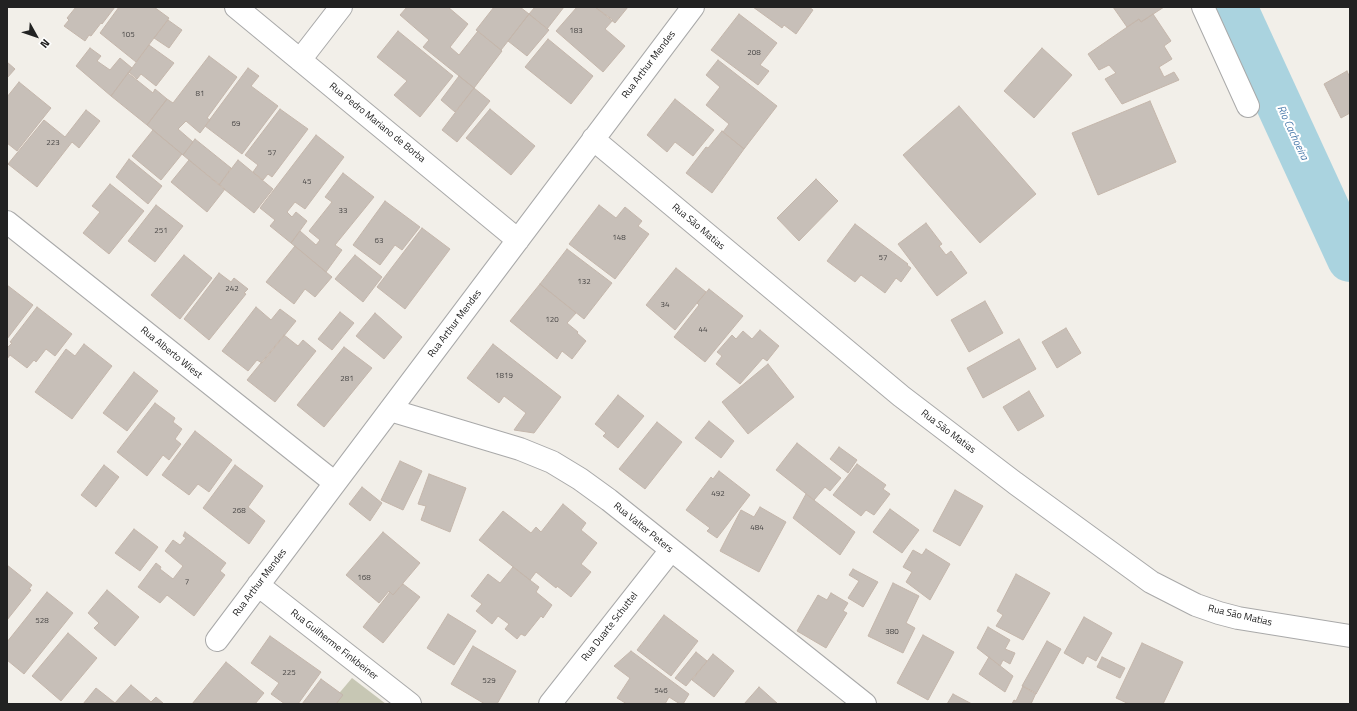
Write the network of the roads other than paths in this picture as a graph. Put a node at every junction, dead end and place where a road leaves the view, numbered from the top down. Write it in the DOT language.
graph roads {
  1 [pos="236,7"];
  2 [pos="341,7"];
  3 [pos="693,7"];
  4 [pos="1203,7"];
  5 [pos="300,60"];
  6 [pos="1248,106"];
  7 [pos="593,139"];
  8 [pos="7,222"];
  9 [pos="518,240"];
  10 [pos="390,410"];
  11 [pos="335,483"];
  12 [pos="671,550"];
  13 [pos="258,585"];
  14 [pos="1350,636"];
  15 [pos="217,640"];
  16 [pos="410,704"];
  17 [pos="550,704"];
  18 [pos="865,704"];
  1 -- 5 [label="street, Rua Pedro Mariano de Borba"];
  2 -- 5 [label="street"];
  3 -- 7 [label="street, Rua Arthur Mendes"];
  4 -- 6 [label="street"];
  5 -- 9 [label="street, Rua Pedro Mariano de Borba"];
  7 -- 9 [label="street, Rua Arthur Mendes"];
  7 -- 14 [label="street, Rua São Matias"];
  8 -- 11 [label="street, Rua Alberto Wiest"];
  9 -- 10 [label="street, Rua Arthur Mendes"];
  10 -- 11 [label="street, Rua Arthur Mendes"];
  10 -- 12 [label="street, Rua Valter Peters"];
  11 -- 13 [label="street, Rua Arthur Mendes"];
  12 -- 17 [label="street, Rua Duarte Schuttel"];
  12 -- 18 [label="street, Rua Valter Peters"];
  13 -- 15 [label="street, Rua Arthur Mendes"];
  13 -- 16 [label="street, Rua Guilherme Finkbeiner"];
}
